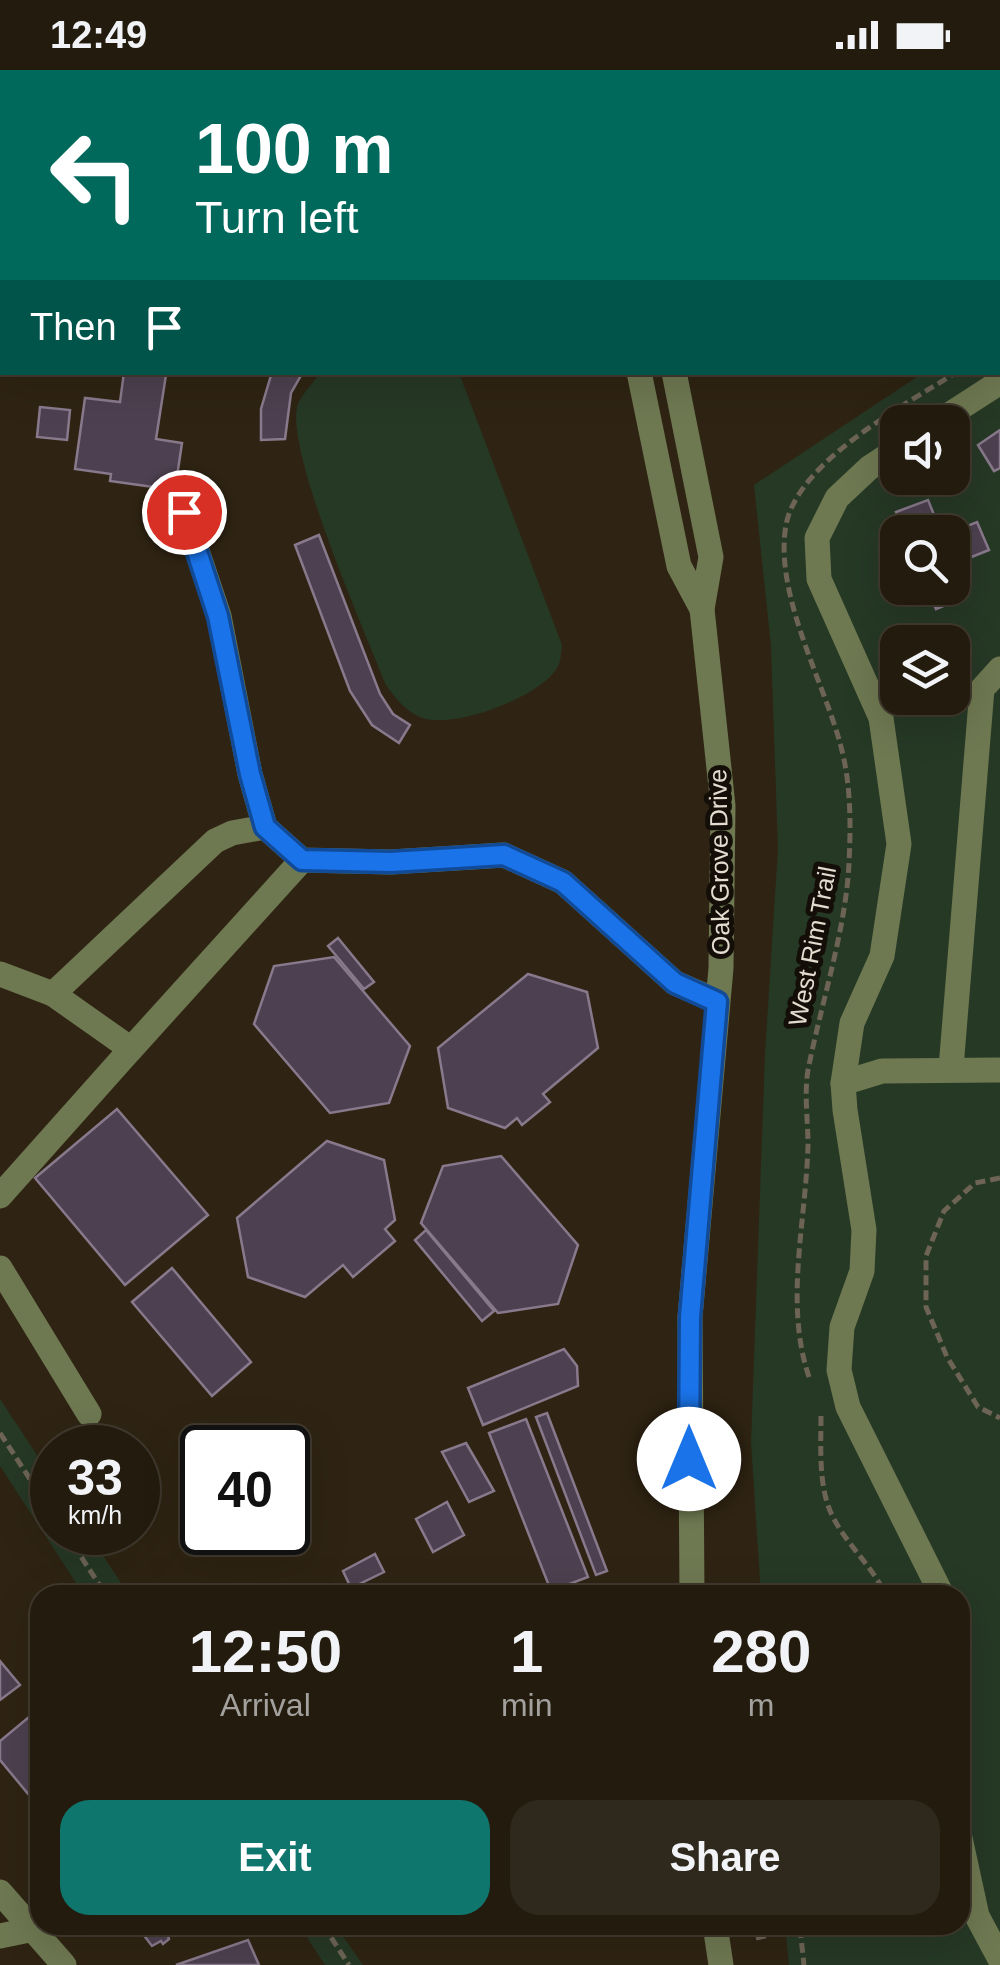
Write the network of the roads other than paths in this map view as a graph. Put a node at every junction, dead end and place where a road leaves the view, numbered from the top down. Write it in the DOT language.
graph roads {
  1 [pos="640,375"];
  2 [pos="675,375"];
  3 [pos="1000,382"];
  4 [pos="964,405"];
  5 [pos="880,461"];
  6 [pos="184,512"];
  7 [pos="702,609"];
  8 [pos="1000,669"];
  9 [pos="265,827"];
  10 [pos="302,860"];
  11 [pos="0,974"];
  12 [pos="54,994"];
  13 [pos="717,1002"];
  14 [pos="131,1049"];
  15 [pos="951,1068"];
  16 [pos="1000,1070"];
  17 [pos="843,1083"];
  18 [pos="0,1196"];
  19 [pos="0,1268"];
  20 [pos="89,1414"];
  21 [pos="692,1585"];
  22 [pos="937,1585"];
  23 [pos="970,1884"];
  24 [pos="0,1892"];
  25 [pos="30,1925"];
  26 [pos="30,1930"];
  27 [pos="39,1935"];
  28 [pos="716,1935"];
  29 [pos="0,1936"];
  30 [pos="1000,1959"];
  31 [pos="64,1965"];
  32 [pos="721,1965"];
  1 -- 7 [label="street, Oak Grove Drive"];
  2 -- 7 [label="street, Oak Grove Drive"];
  3 -- 4 [label="street"];
  5 -- 17 [label="street"];
  6 -- 9 [label="street"];
  7 -- 13 [label="street, Oak Grove Drive"];
  8 -- 15 [label="street"];
  9 -- 10 [label="street"];
  9 -- 12 [label="street"];
  10 -- 13 [label="street"];
  10 -- 14 [label="street"];
  11 -- 12 [label="street"];
  12 -- 14 [label="street"];
  13 -- 21 [label="street, Oak Grove Drive"];
  14 -- 18 [label="street"];
  15 -- 16 [label="street"];
  15 -- 17 [label="street"];
  17 -- 22 [label="street"];
  19 -- 20 [label="street"];
  23 -- 30 [label="street"];
  24 -- 25 [label="street"];
  26 -- 29 [label="street"];
  27 -- 31 [label="street"];
  28 -- 32 [label="street"];
}
